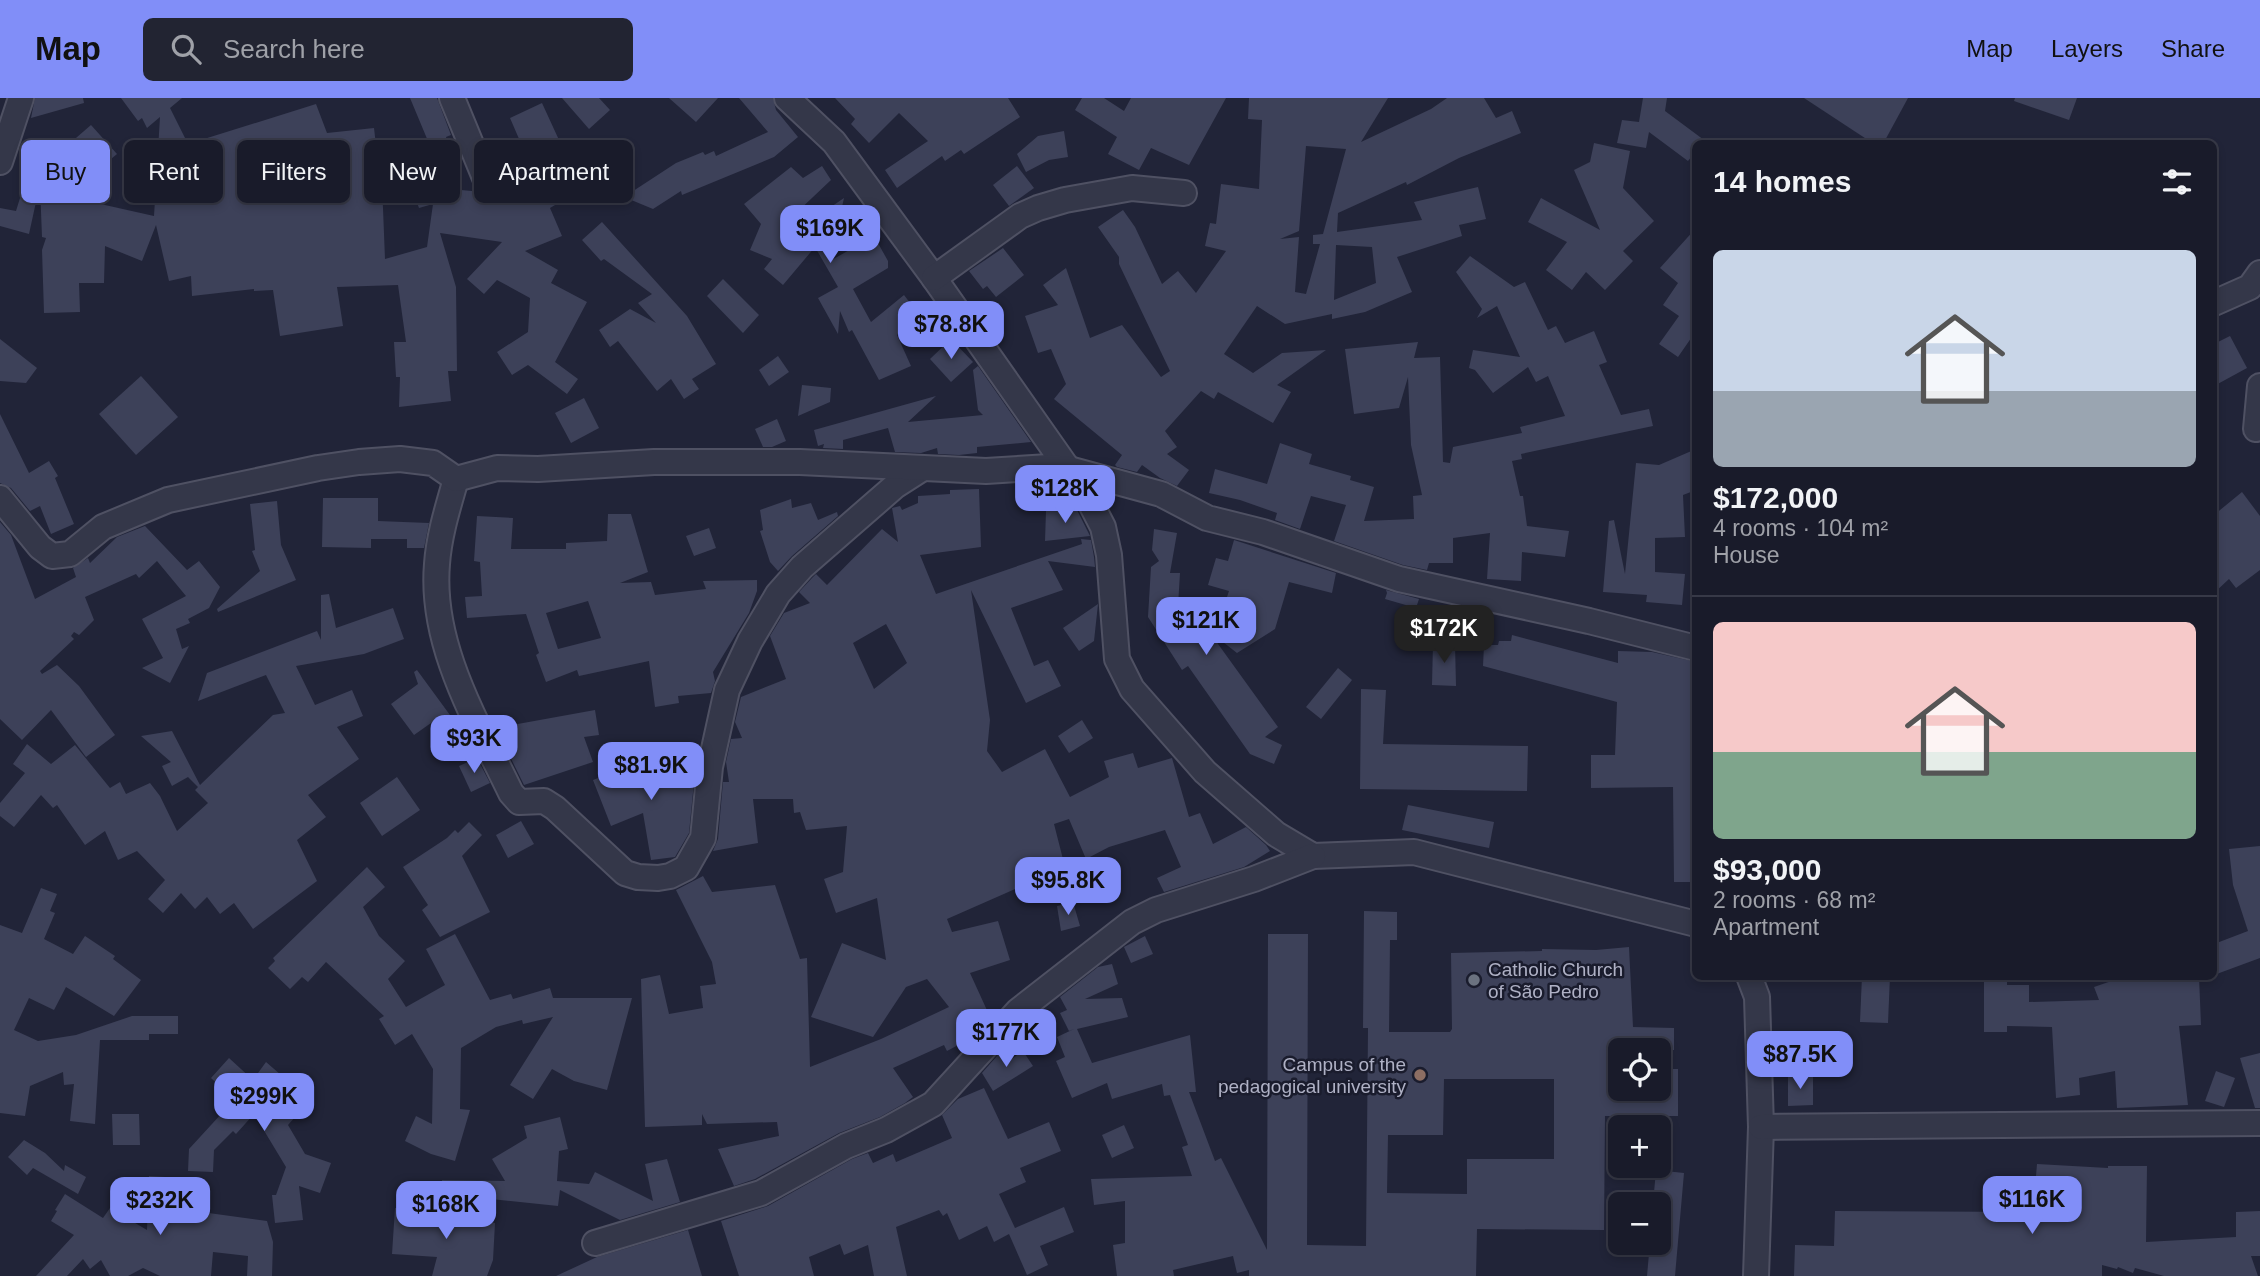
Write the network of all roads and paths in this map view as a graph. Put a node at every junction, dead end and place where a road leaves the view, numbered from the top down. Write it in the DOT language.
graph roads {
  1 [pos="21,98"];
  2 [pos="452,98"];
  3 [pos="787,98"];
  4 [pos="474,151"];
  5 [pos="0,162"];
  6 [pos="1184,193"];
  7 [pos="2260,273"];
  8 [pos="934,278"];
  9 [pos="2217,302"];
  10 [pos="2260,386"];
  11 [pos="2256,429"];
  12 [pos="1069,469"];
  13 [pos="920,470"];
  14 [pos="456,479"];
  15 [pos="0,498"];
  16 [pos="1692,647"];
  17 [pos="1313,856"];
  18 [pos="1692,918"];
  19 [pos="1751,980"];
  20 [pos="2260,1123"];
  21 [pos="1761,1127"];
  22 [pos="595,1243"];
  23 [pos="1756,1276"];
  1 -- 5 [label="street"];
  2 -- 4 [label="street"];
  3 -- 8 [label="street"];
  6 -- 8 [label="street"];
  7 -- 9 [label="street"];
  8 -- 12 [label="street"];
  10 -- 11 [label="street"];
  12 -- 13 [label="street"];
  12 -- 16 [label="street"];
  12 -- 17 [label="street"];
  13 -- 14 [label="street"];
  13 -- 14 [label="street"];
  14 -- 15 [label="street"];
  17 -- 18 [label="street"];
  17 -- 22 [label="street"];
  19 -- 21 [label="street"];
  20 -- 21 [label="street"];
  21 -- 23 [label="street"];
}
